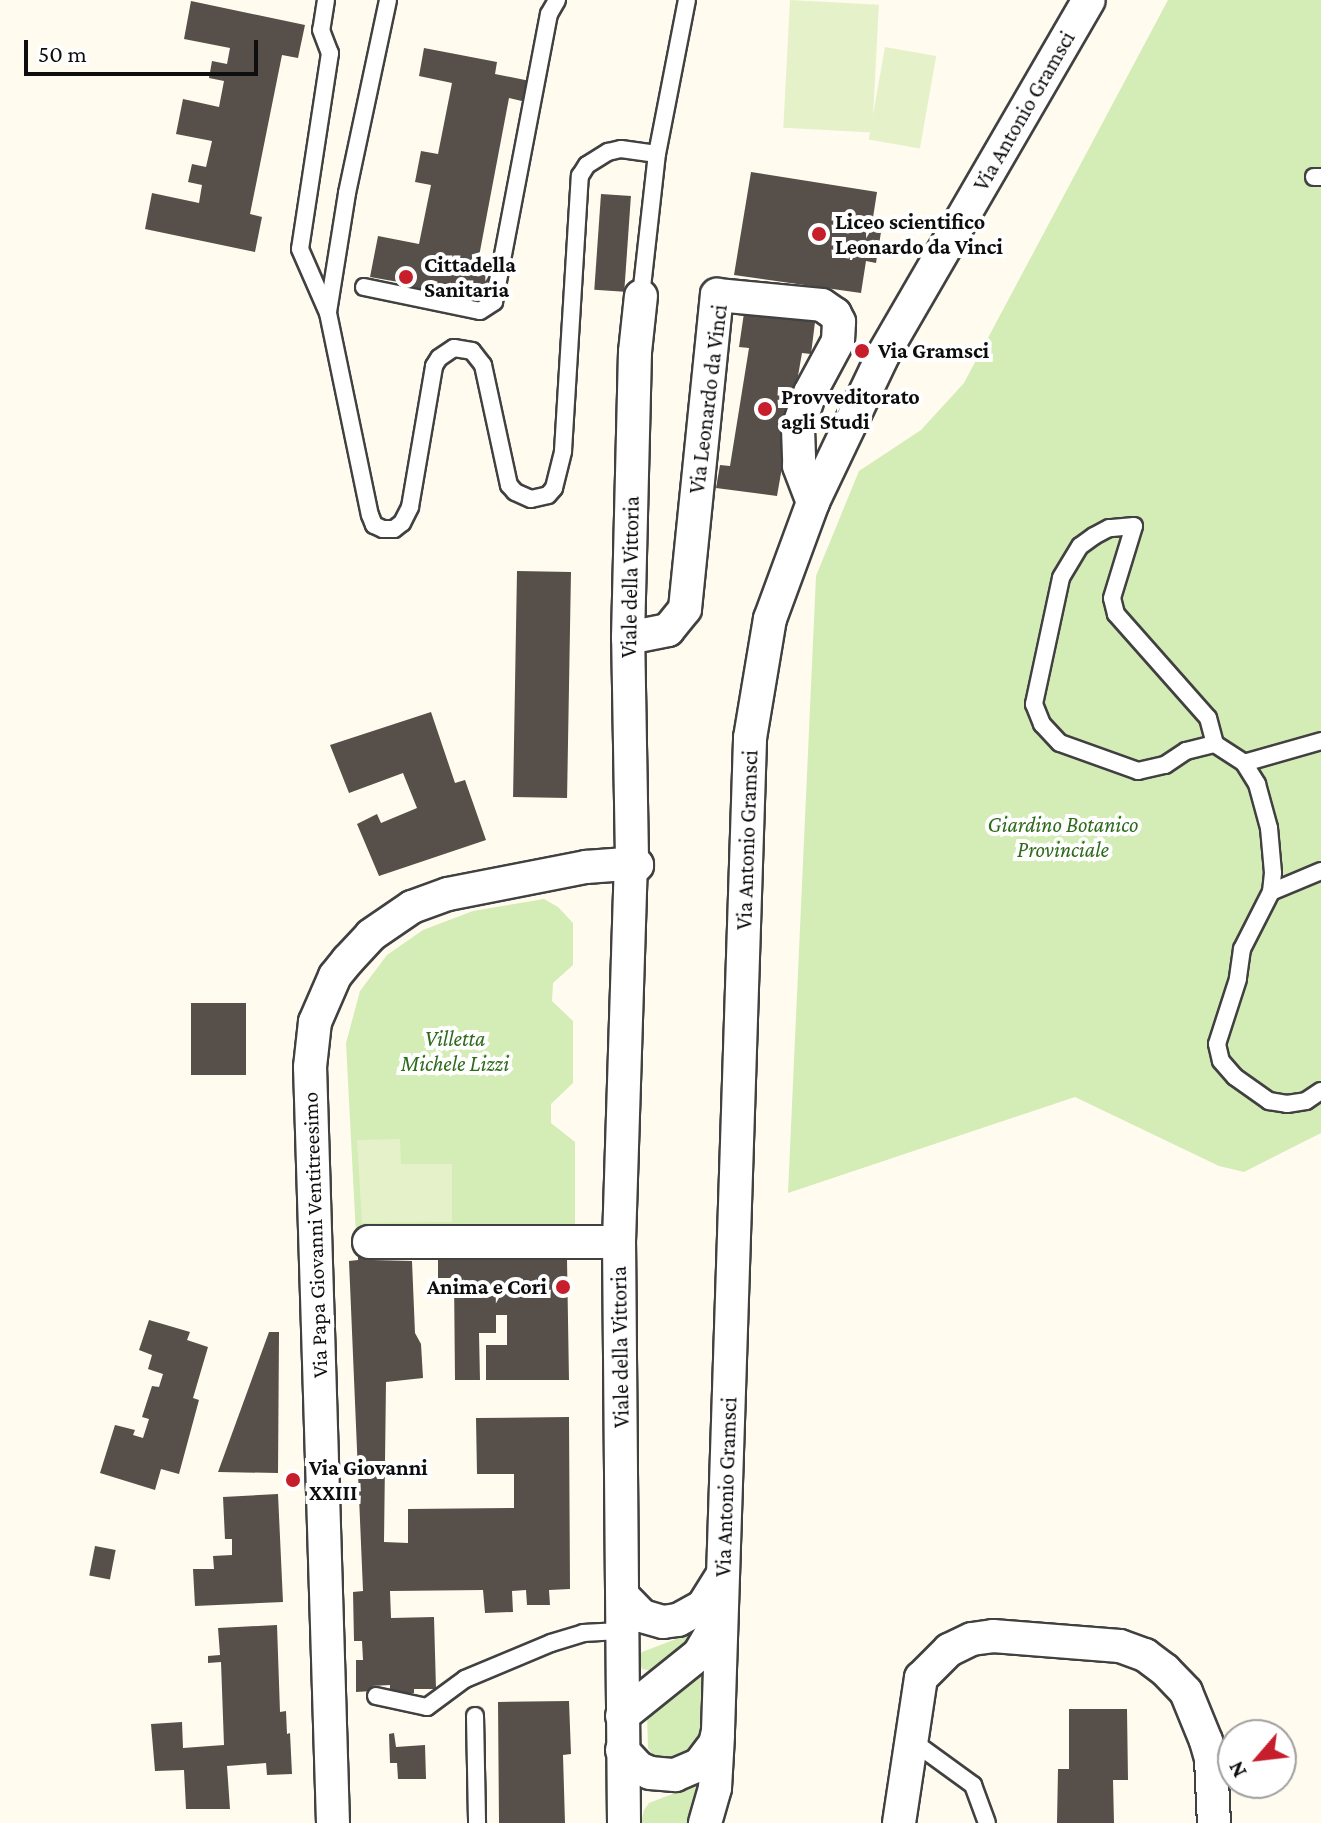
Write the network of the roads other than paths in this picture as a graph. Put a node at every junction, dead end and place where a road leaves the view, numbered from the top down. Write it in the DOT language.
graph roads {
  1 [pos="326,0"];
  2 [pos="388,0"];
  3 [pos="557,0"];
  4 [pos="687,0"];
  5 [pos="1089,0"];
  6 [pos="657,154"];
  7 [pos="364,287"];
  8 [pos="641,296"];
  9 [pos="328,313"];
  10 [pos="813,502"];
  11 [pos="628,638"];
  12 [pos="1321,741"];
  13 [pos="1215,744"];
  14 [pos="1244,763"];
  15 [pos="630,865"];
  16 [pos="1321,871"];
  17 [pos="1271,892"];
  18 [pos="1321,1091"];
  19 [pos="369,1242"];
  20 [pos="619,1242"];
  21 [pos="723,1574"];
  22 [pos="623,1596"];
  23 [pos="722,1614"];
  24 [pos="620,1631"];
  25 [pos="376,1696"];
  26 [pos="475,1716"];
  27 [pos="622,1716"];
  28 [pos="718,1731"];
  29 [pos="910,1739"];
  30 [pos="622,1750"];
  31 [pos="333,1823"];
  32 [pos="477,1823"];
  33 [pos="624,1823"];
  34 [pos="705,1823"];
  35 [pos="899,1823"];
  36 [pos="987,1823"];
  37 [pos="1214,1823"];
  1 -- 9 [label="lane"];
  2 -- 9 [label="lane"];
  3 -- 7 [label="lane"];
  4 -- 6 [label="lane"];
  5 -- 10 [label="street, Via Antonio Gramsci"];
  6 -- 8 [label="lane"];
  6 -- 9 [label="lane"];
  8 -- 11 [label="street, Viale della Vittoria"];
  10 -- 11 [label="street, Via Leonardo da Vinci"];
  10 -- 21 [label="street, Via Antonio Gramsci"];
  11 -- 15 [label="street, Viale della Vittoria"];
  12 -- 14 [label="lane"];
  13 -- 13 [label="lane"];
  13 -- 14 [label="lane"];
  14 -- 17 [label="lane"];
  15 -- 20 [label="street, Viale della Vittoria"];
  15 -- 31 [label="street, Via Papa Giovanni Ventitreesimo"];
  16 -- 17 [label="lane"];
  17 -- 18 [label="lane"];
  19 -- 20 [label="street"];
  20 -- 22 [label="street, Viale della Vittoria"];
  21 -- 22 [label="street"];
  21 -- 23 [label="street, Via Antonio Gramsci"];
  22 -- 24 [label="street, Viale della Vittoria"];
  23 -- 27 [label="street, Via Antonio Gramsci"];
  23 -- 28 [label="street"];
  24 -- 25 [label="lane"];
  24 -- 27 [label="street, Viale della Vittoria"];
  26 -- 32 [label="lane"];
  27 -- 30 [label="street, Viale della Vittoria"];
  28 -- 30 [label="street"];
  28 -- 34 [label="street"];
  29 -- 35 [label="street"];
  29 -- 36 [label="lane"];
  29 -- 37 [label="street"];
  30 -- 33 [label="street, Viale della Vittoria"];
}
